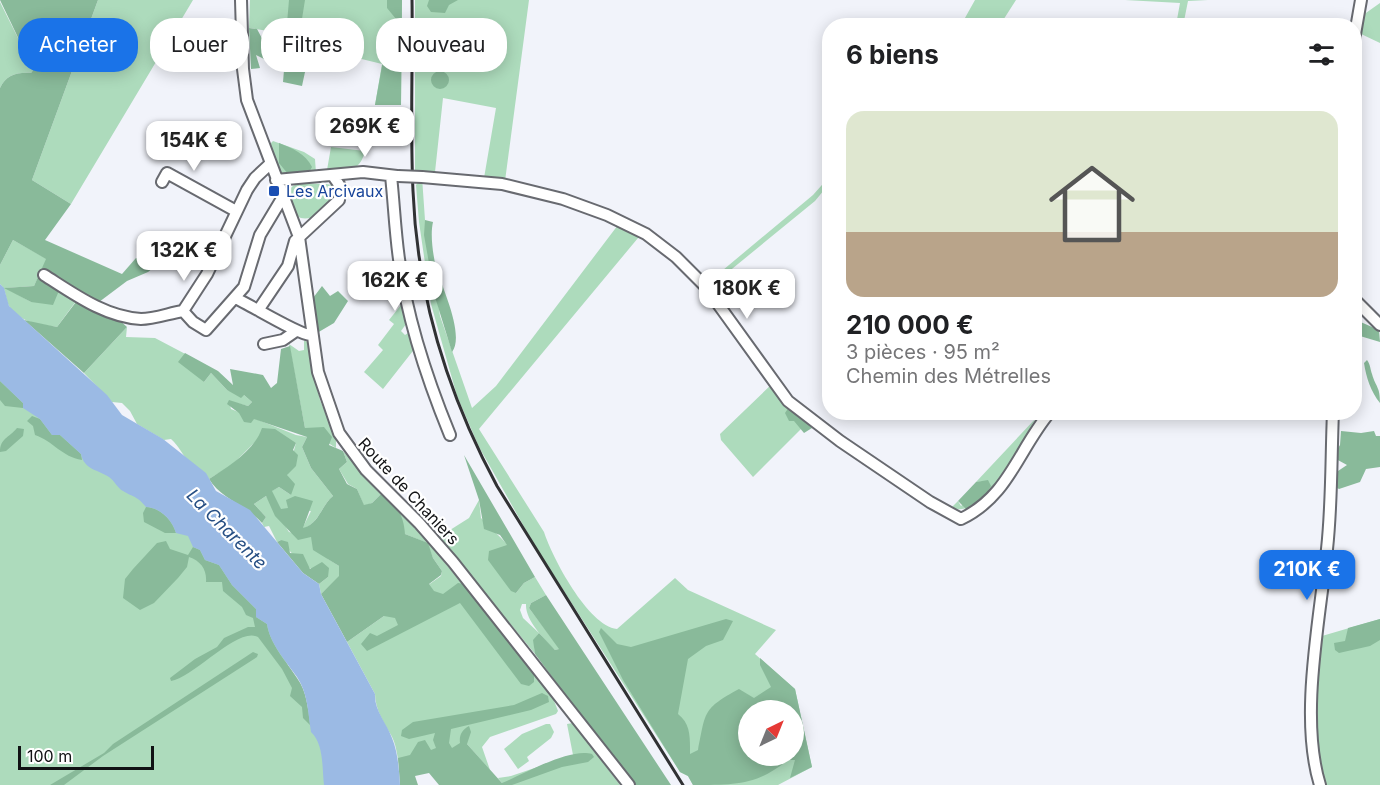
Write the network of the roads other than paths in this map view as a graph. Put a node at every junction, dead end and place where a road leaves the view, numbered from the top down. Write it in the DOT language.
graph roads {
  1 [pos="241,0"];
  2 [pos="1371,0"];
  3 [pos="1361,3"];
  4 [pos="1358,18"];
  5 [pos="270,164"];
  6 [pos="333,176"];
  7 [pos="394,176"];
  8 [pos="276,180"];
  9 [pos="162,182"];
  10 [pos="284,195"];
  11 [pos="236,211"];
  12 [pos="299,237"];
  13 [pos="44,275"];
  14 [pos="235,298"];
  15 [pos="1362,307"];
  16 [pos="259,309"];
  17 [pos="183,311"];
  18 [pos="1380,325"];
  19 [pos="297,331"];
  20 [pos="311,335"];
  21 [pos="264,344"];
  22 [pos="1045,420"];
  23 [pos="1333,420"];
  24 [pos="450,435"];
  25 [pos="629,785"];
  26 [pos="1320,785"];
  1 -- 5 [label="street, Route de Chaniers"];
  2 -- 3 [label="street"];
  3 -- 4 [label="street"];
  5 -- 8 [label="street, Route de Chaniers"];
  5 -- 11 [label="street"];
  6 -- 7 [label="street"];
  6 -- 8 [label="street"];
  6 -- 12 [label="street"];
  7 -- 22 [label="street, bridge"];
  7 -- 24 [label="street"];
  8 -- 10 [label="street, Route de Chaniers"];
  9 -- 11 [label="street"];
  10 -- 12 [label="street, Route de Chaniers"];
  10 -- 14 [label="street"];
  11 -- 17 [label="street"];
  12 -- 16 [label="street"];
  12 -- 20 [label="street, Route de Chaniers"];
  13 -- 17 [label="street"];
  14 -- 16 [label="street"];
  14 -- 17 [label="street"];
  15 -- 18 [label="street"];
  16 -- 19 [label="street"];
  19 -- 20 [label="street"];
  19 -- 21 [label="street"];
  20 -- 25 [label="street, Route de Chaniers"];
  23 -- 26 [label="street"];
}
